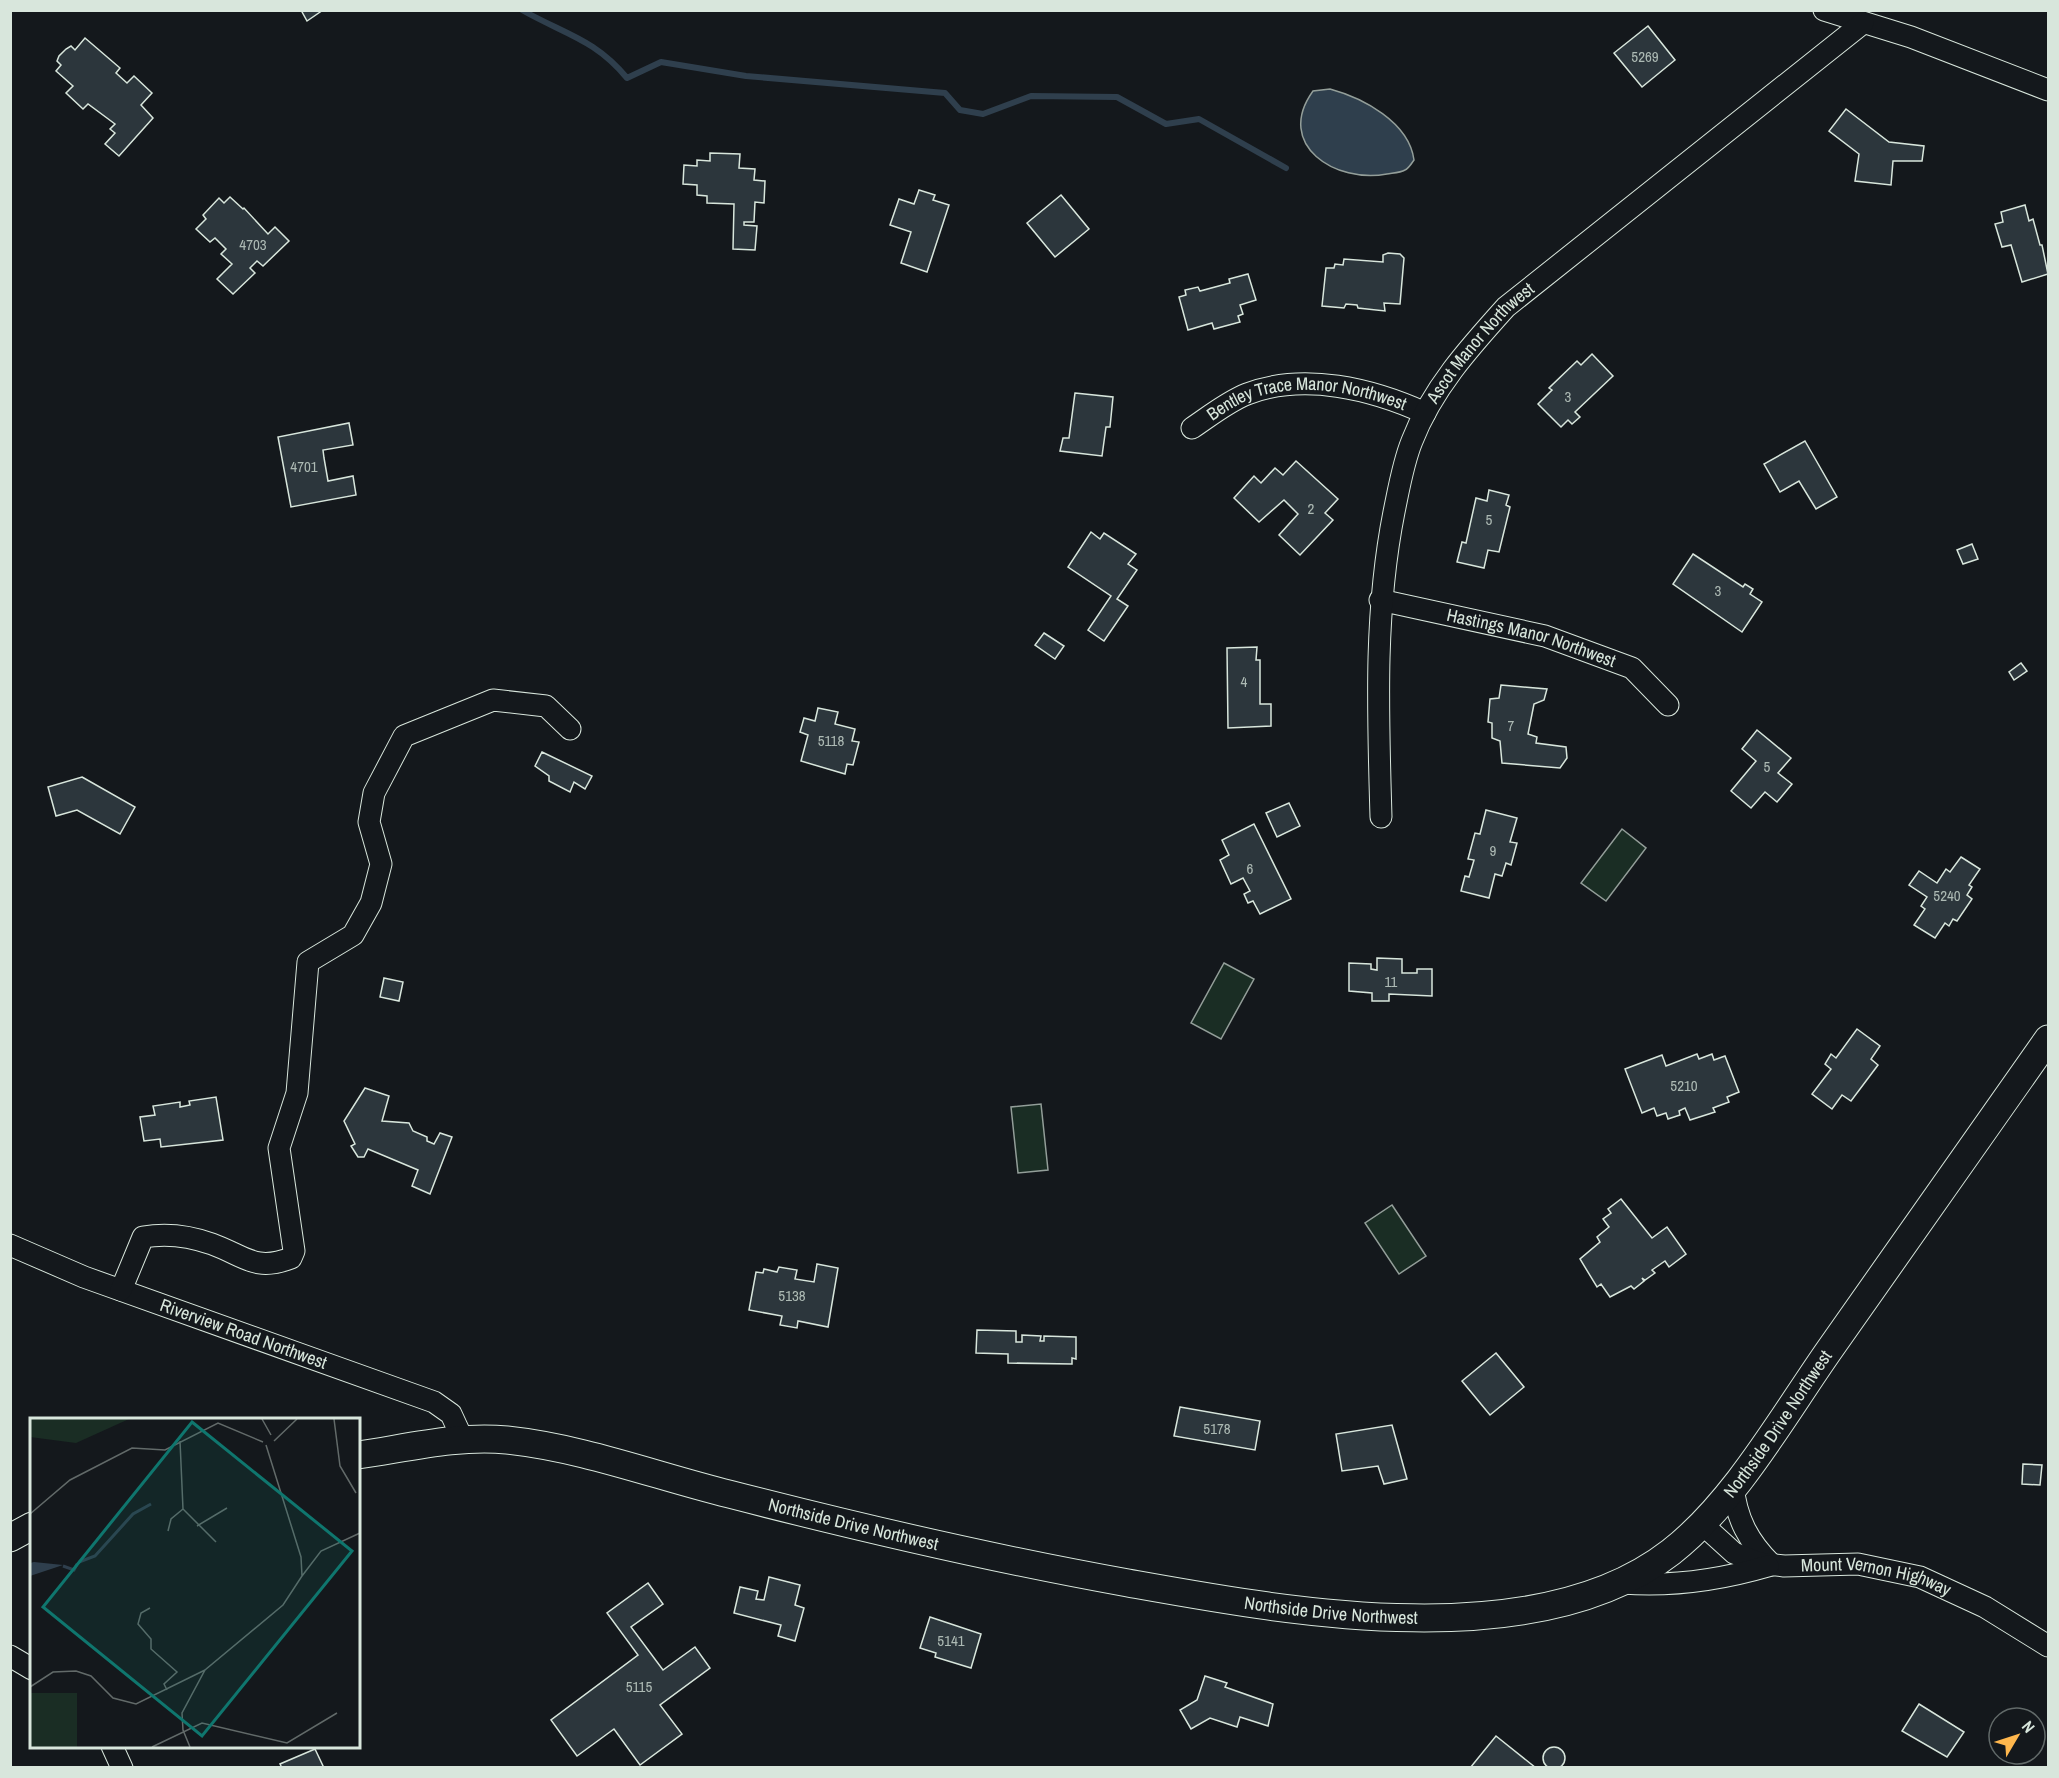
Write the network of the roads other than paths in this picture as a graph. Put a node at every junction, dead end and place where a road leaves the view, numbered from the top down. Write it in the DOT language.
graph roads {
  1 [pos="1824,10"];
  2 [pos="1863,23"];
  3 [pos="2049,90"];
  4 [pos="1425,413"];
  5 [pos="1192,428"];
  6 [pos="1380,600"];
  7 [pos="1668,705"];
  8 [pos="570,729"];
  9 [pos="1381,817"];
  10 [pos="2049,1039"];
  11 [pos="10,1245"];
  12 [pos="121,1290"];
  13 [pos="463,1440"];
  14 [pos="360,1455"];
  15 [pos="1733,1485"];
  16 [pos="1702,1524"];
  17 [pos="30,1527"];
  18 [pos="10,1538"];
  19 [pos="1772,1565"];
  20 [pos="1622,1583"];
  21 [pos="2049,1646"];
  22 [pos="10,1656"];
  23 [pos="30,1668"];
  24 [pos="113,1748"];
  25 [pos="122,1767"];
  1 -- 2 [label="street"];
  2 -- 3 [label="street"];
  2 -- 4 [label="street, Ascot Manor Northwest"];
  4 -- 5 [label="street, Bentley Trace Manor Northwest"];
  4 -- 6 [label="street, Ascot Manor Northwest"];
  6 -- 7 [label="street, Hastings Manor Northwest"];
  6 -- 9 [label="street, Ascot Manor Northwest"];
  8 -- 12 [label="street"];
  10 -- 15 [label="main road, Northside Drive Northwest"];
  11 -- 12 [label="street, Riverview Road Northwest"];
  12 -- 13 [label="street, Riverview Road Northwest"];
  13 -- 14 [label="main road, Northside Drive Northwest"];
  13 -- 20 [label="main road, Northside Drive Northwest"];
  15 -- 16 [label="main road, Northside Drive Northwest"];
  15 -- 19 [label="street"];
  16 -- 19 [label="street, Mount Vernon Highway"];
  16 -- 20 [label="main road, Northside Drive Northwest"];
  17 -- 18 [label="main road"];
  19 -- 20 [label="street"];
  19 -- 21 [label="street, Mount Vernon Highway"];
  22 -- 23 [label="street"];
  24 -- 25 [label="street"];
}
